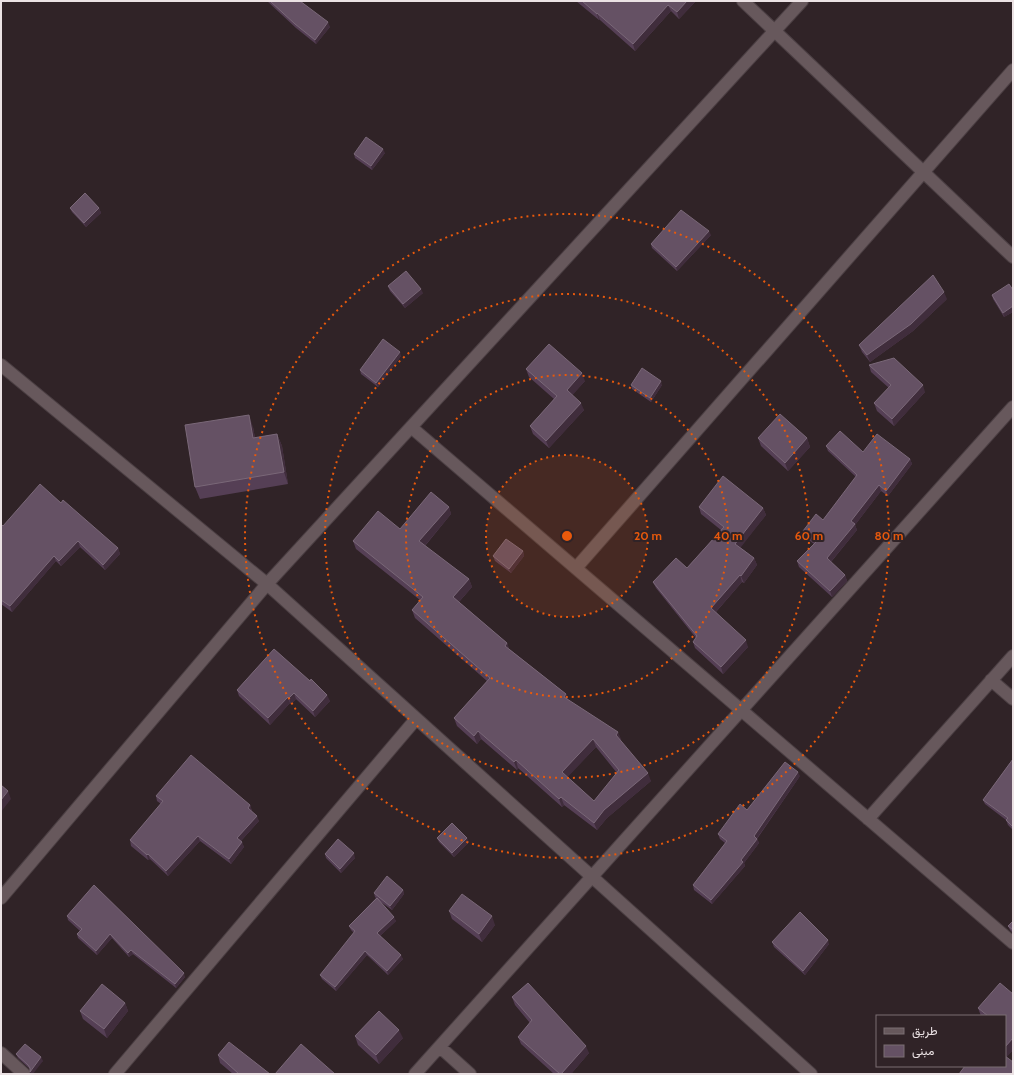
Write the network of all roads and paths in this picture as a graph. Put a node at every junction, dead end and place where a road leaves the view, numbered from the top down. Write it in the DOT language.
graph roads {
  1 [pos="743,1"];
  2 [pos="802,1"];
  3 [pos="774,31"];
  4 [pos="1013,70"];
  5 [pos="924,172"];
  6 [pos="1013,257"];
  7 [pos="1,365"];
  8 [pos="1011,413"];
  9 [pos="411,427"];
  10 [pos="576,568"];
  11 [pos="267,584"];
  12 [pos="1013,656"];
  13 [pos="991,680"];
  14 [pos="1013,699"];
  15 [pos="742,710"];
  16 [pos="416,719"];
  17 [pos="868,819"];
  18 [pos="592,877"];
  19 [pos="1,898"];
  20 [pos="1013,943"];
  21 [pos="440,1047"];
  22 [pos="1,1053"];
  23 [pos="24,1074"];
  24 [pos="115,1074"];
  25 [pos="415,1074"];
  26 [pos="470,1074"];
  27 [pos="811,1074"];
  1 -- 3 [label="street"];
  2 -- 3 [label="street"];
  3 -- 5 [label="street"];
  3 -- 9 [label="street"];
  4 -- 5 [label="street"];
  5 -- 6 [label="street"];
  5 -- 10 [label="street"];
  7 -- 11 [label="street"];
  8 -- 15 [label="street"];
  9 -- 10 [label="street"];
  9 -- 11 [label="street"];
  10 -- 15 [label="street"];
  11 -- 16 [label="street"];
  11 -- 19 [label="street"];
  12 -- 13 [label="street"];
  13 -- 14 [label="street"];
  13 -- 17 [label="street"];
  15 -- 17 [label="street"];
  15 -- 18 [label="street"];
  16 -- 18 [label="street"];
  16 -- 24 [label="street"];
  17 -- 20 [label="street"];
  18 -- 21 [label="street"];
  18 -- 27 [label="street"];
  21 -- 25 [label="street"];
  21 -- 26 [label="street"];
  22 -- 23 [label="street"];
}
